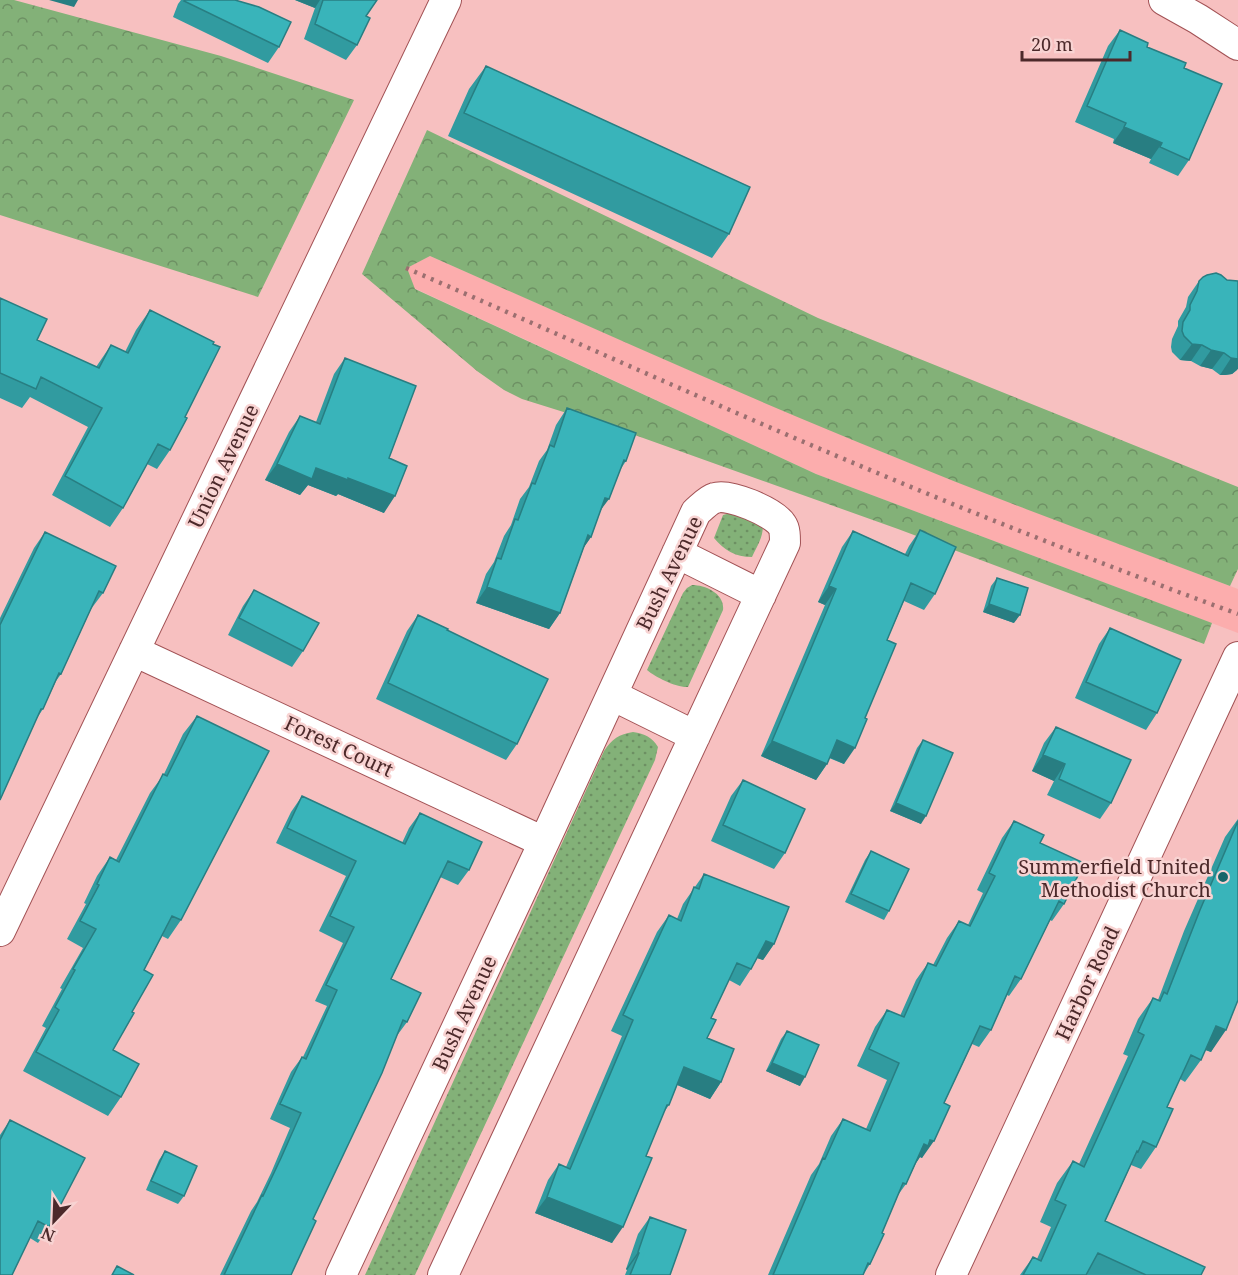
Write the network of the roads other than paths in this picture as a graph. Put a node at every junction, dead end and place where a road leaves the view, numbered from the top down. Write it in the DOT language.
graph roads {
  1 [pos="446,0"];
  2 [pos="1164,0"];
  3 [pos="1238,45"];
  4 [pos="677,553"];
  5 [pos="761,595"];
  6 [pos="134,651"];
  7 [pos="1238,657"];
  8 [pos="612,695"];
  9 [pos="695,736"];
  10 [pos="544,842"];
  11 [pos="0,931"];
  12 [pos="341,1275"];
  13 [pos="443,1275"];
  14 [pos="951,1275"];
  1 -- 6 [label="street, Union Avenue"];
  2 -- 3 [label="street"];
  4 -- 5 [label="street"];
  4 -- 5 [label="street, Bush Avenue"];
  4 -- 8 [label="street, Bush Avenue"];
  5 -- 9 [label="street, Bush Avenue"];
  6 -- 10 [label="street, Forest Court"];
  6 -- 11 [label="street, Union Avenue"];
  7 -- 14 [label="street, Harbor Road"];
  8 -- 9 [label="street"];
  8 -- 10 [label="street, Bush Avenue"];
  9 -- 13 [label="street, Bush Avenue"];
  10 -- 12 [label="street, Bush Avenue"];
}
